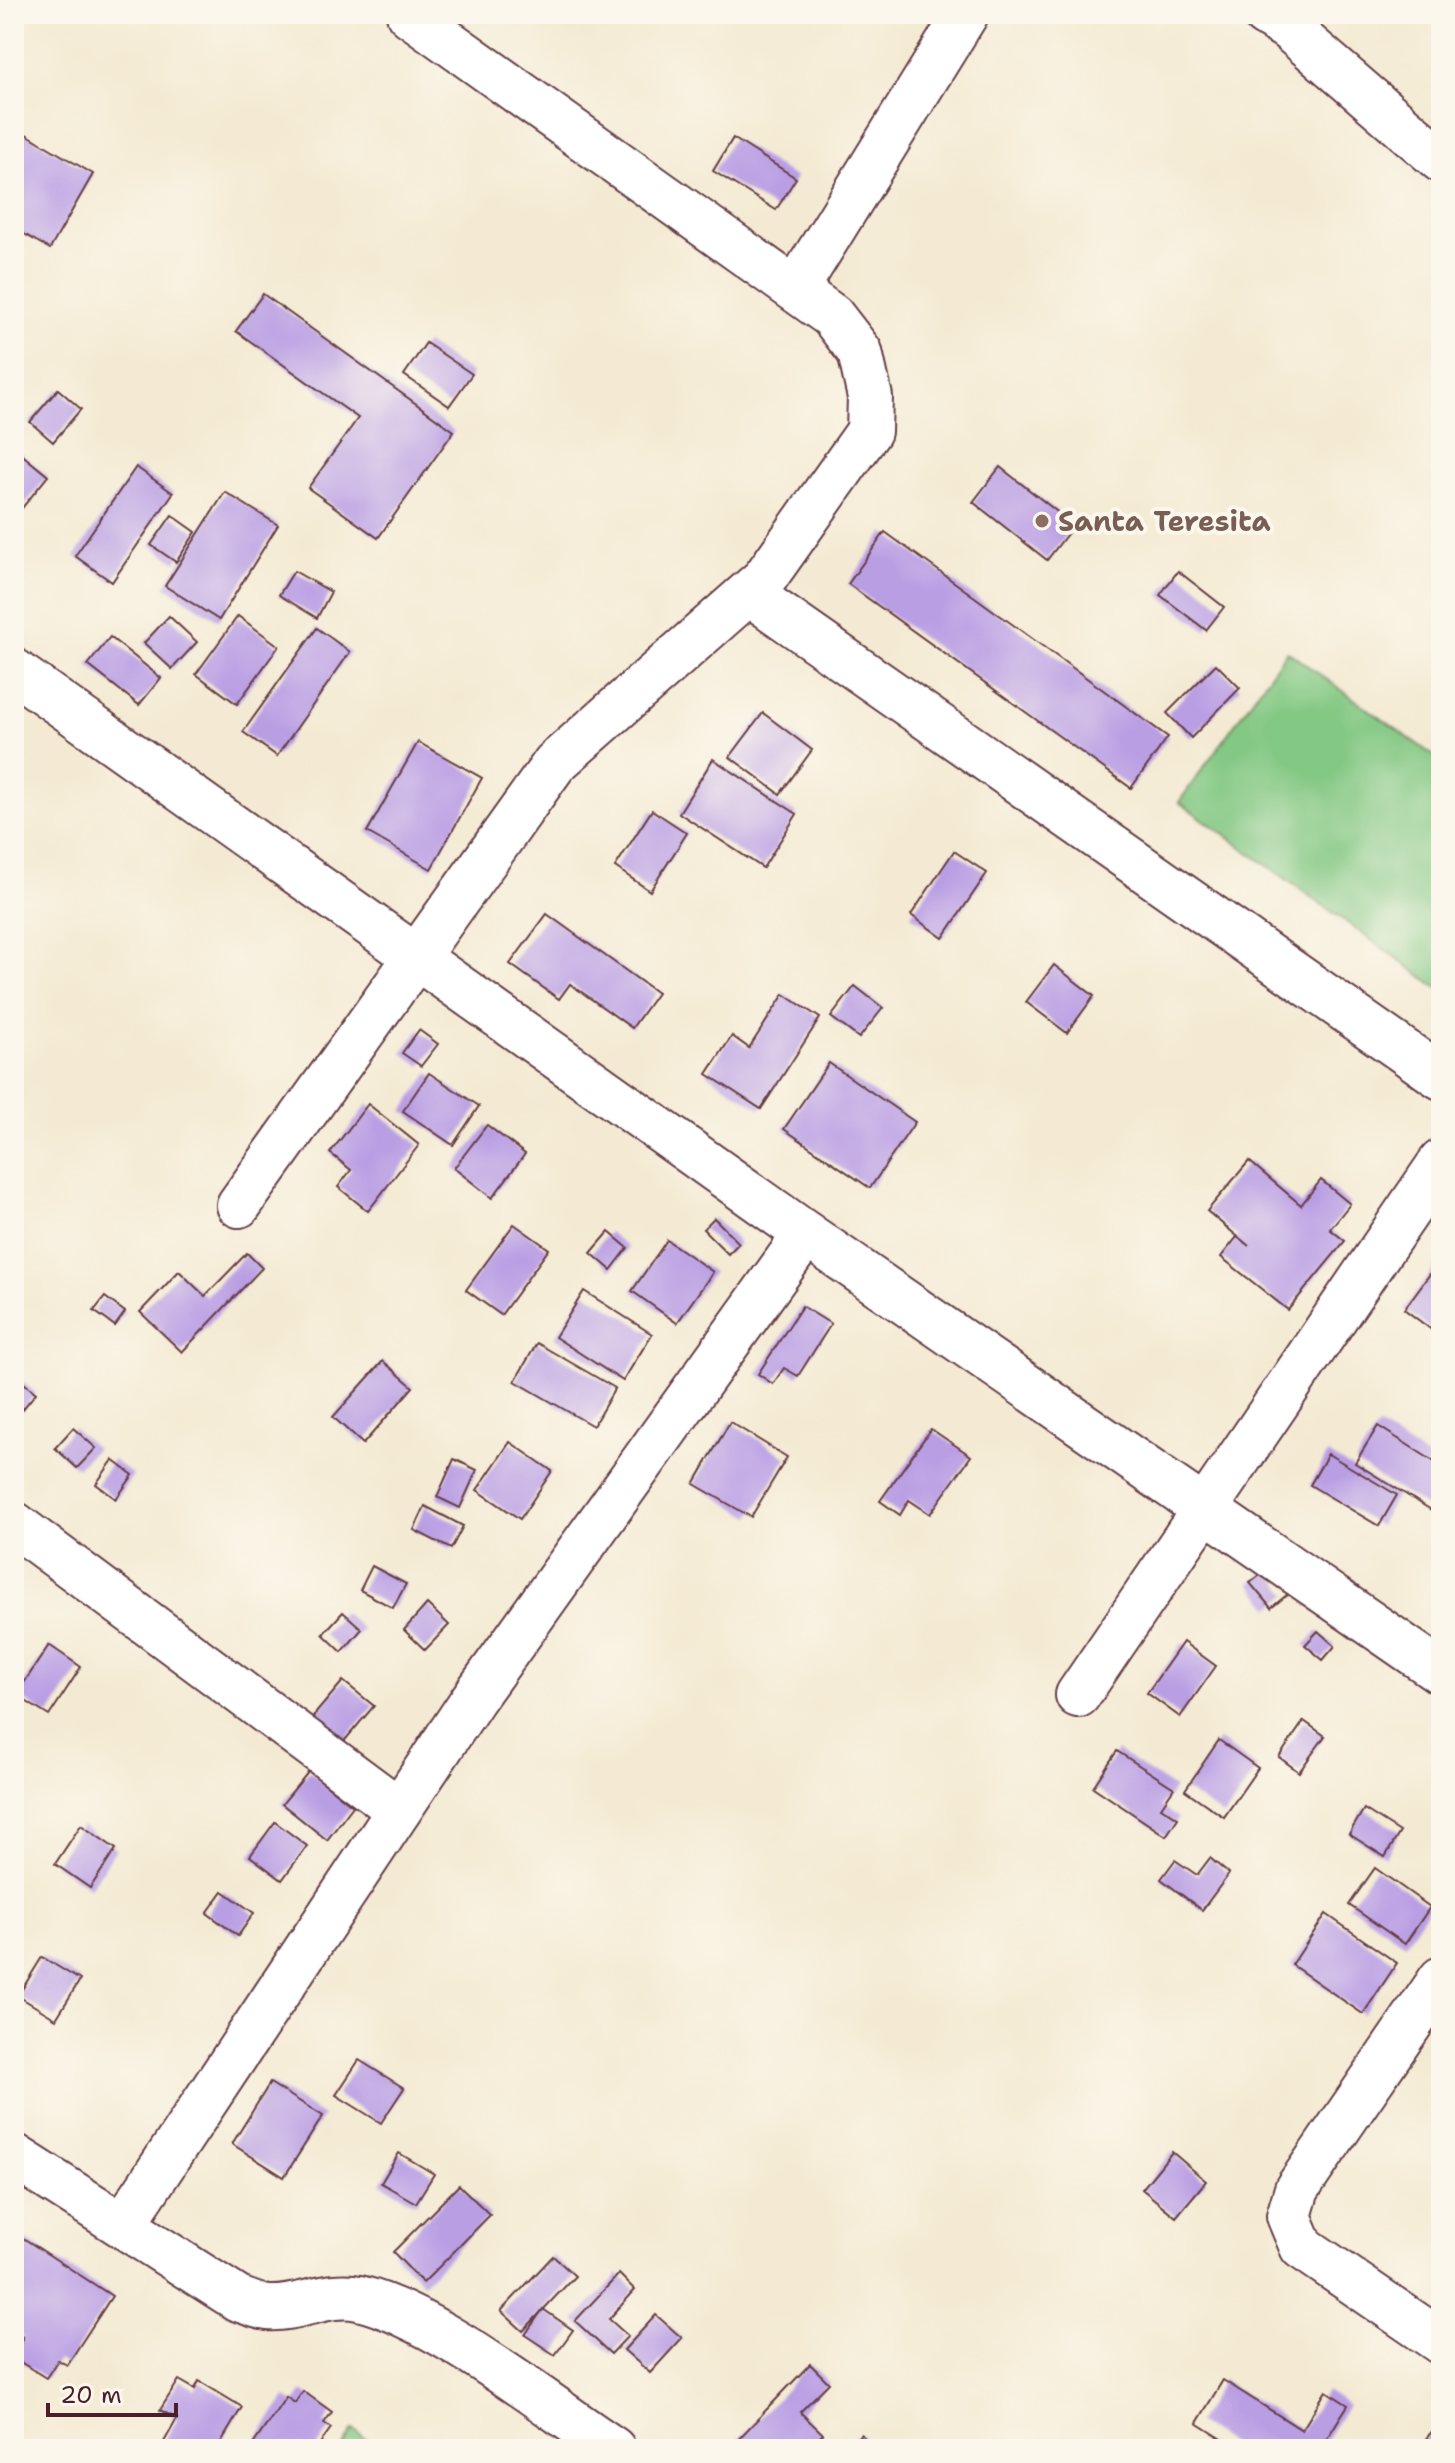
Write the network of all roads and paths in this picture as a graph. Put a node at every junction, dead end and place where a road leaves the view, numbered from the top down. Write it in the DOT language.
graph roads {
  1 [pos="409,14"];
  2 [pos="966,14"];
  3 [pos="1265,14"];
  4 [pos="1441,160"];
  5 [pos="796,289"];
  6 [pos="749,593"];
  7 [pos="14,671"];
  8 [pos="417,958"];
  9 [pos="1441,1077"];
  10 [pos="1441,1162"];
  11 [pos="239,1205"];
  12 [pos="806,1234"];
  13 [pos="1204,1508"];
  14 [pos="14,1524"];
  15 [pos="1441,1672"];
  16 [pos="1078,1695"];
  17 [pos="399,1810"];
  18 [pos="1441,1979"];
  19 [pos="14,2156"];
  20 [pos="123,2225"];
  21 [pos="1441,2342"];
  22 [pos="613,2449"];
  1 -- 5 [label="street"];
  2 -- 5 [label="street"];
  3 -- 4 [label="street"];
  5 -- 6 [label="street"];
  6 -- 8 [label="street"];
  6 -- 9 [label="street"];
  7 -- 8 [label="street"];
  8 -- 11 [label="street"];
  8 -- 12 [label="street"];
  10 -- 13 [label="street"];
  12 -- 13 [label="street"];
  12 -- 17 [label="street"];
  13 -- 15 [label="street"];
  13 -- 16 [label="street"];
  14 -- 17 [label="street"];
  17 -- 20 [label="street"];
  18 -- 21 [label="street"];
  19 -- 20 [label="street"];
  20 -- 22 [label="street"];
}
